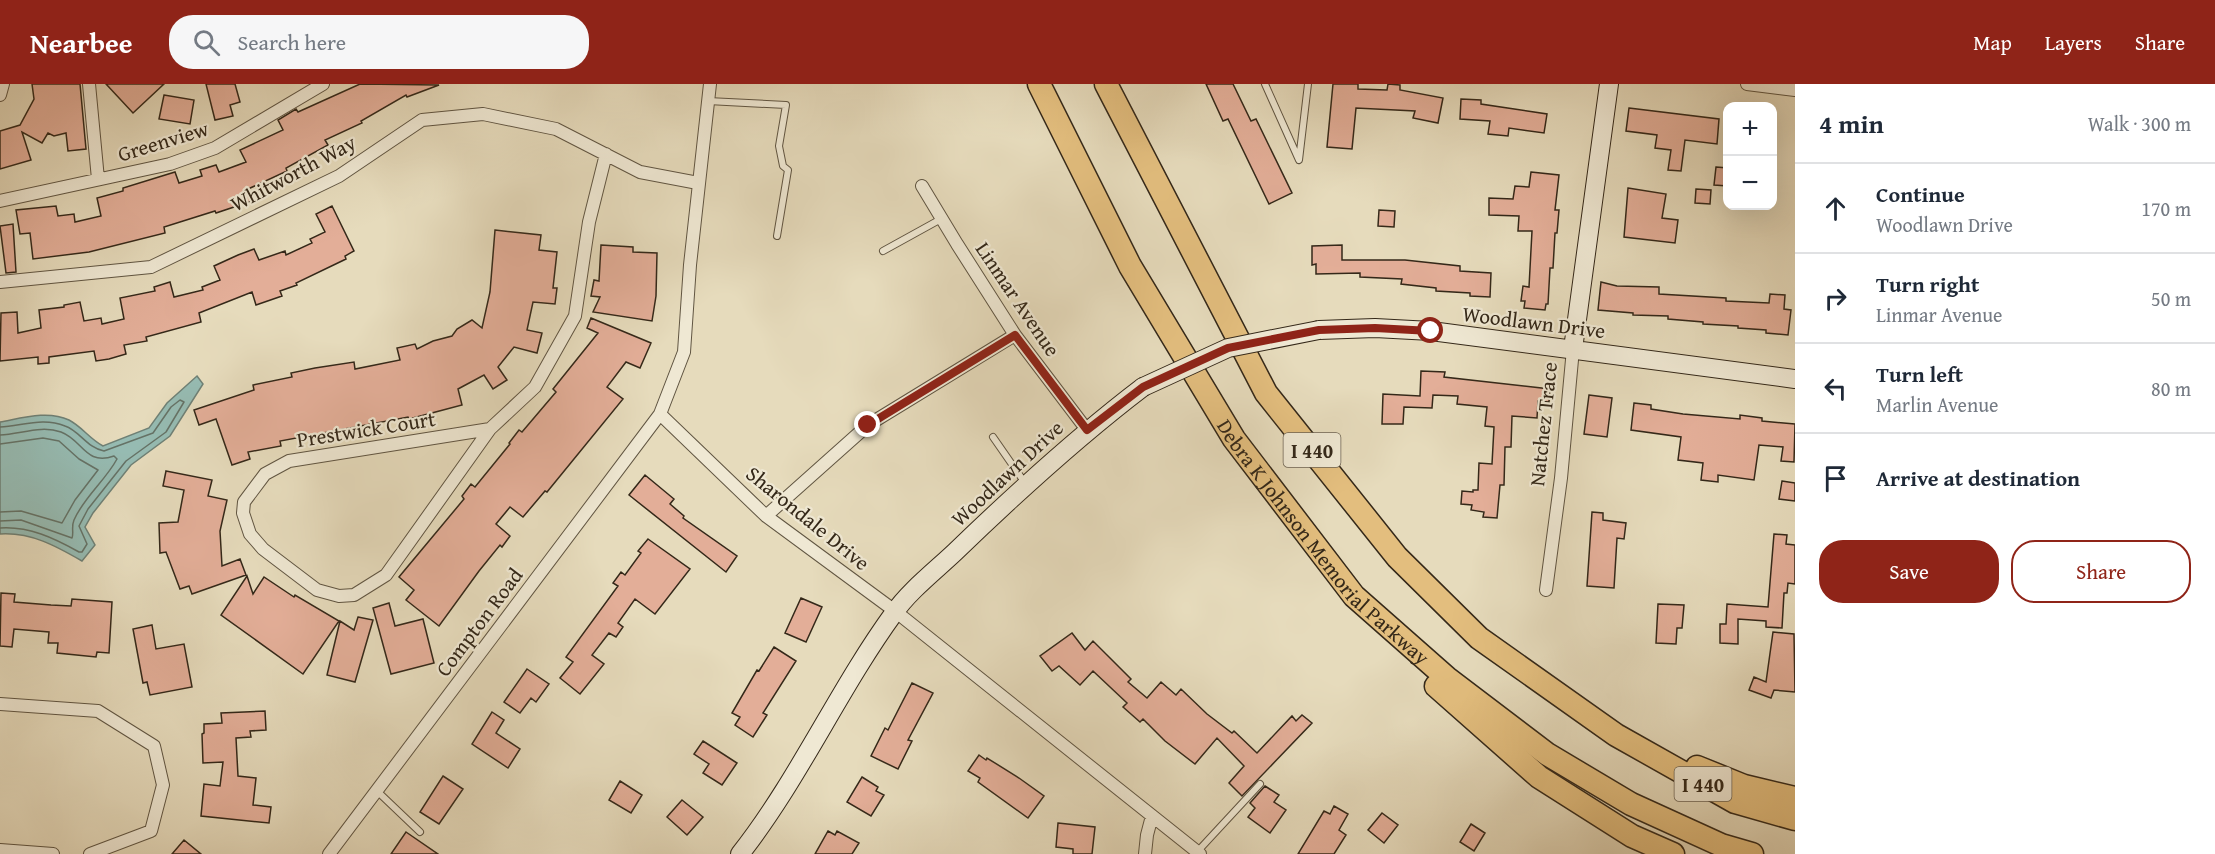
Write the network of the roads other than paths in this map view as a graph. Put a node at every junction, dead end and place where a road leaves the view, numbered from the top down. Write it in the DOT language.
graph roads {
  1 [pos="3,84"];
  2 [pos="89,84"];
  3 [pos="323,84"];
  4 [pos="710,84"];
  5 [pos="1039,84"];
  6 [pos="1106,84"];
  7 [pos="1265,84"];
  8 [pos="1308,84"];
  9 [pos="1609,84"];
  10 [pos="1747,84"];
  11 [pos="1795,90"];
  12 [pos="0,95"];
  13 [pos="708,101"];
  14 [pos="606,154"];
  15 [pos="98,179"];
  16 [pos="698,183"];
  17 [pos="922,186"];
  18 [pos="0,201"];
  19 [pos="942,219"];
  20 [pos="777,236"];
  21 [pos="883,251"];
  22 [pos="0,282"];
  23 [pos="1015,335"];
  24 [pos="1573,349"];
  25 [pos="1795,379"];
  26 [pos="660,414"];
  27 [pos="490,429"];
  28 [pos="1087,430"];
  29 [pos="993,437"];
  30 [pos="1026,484"];
  31 [pos="766,516"];
  32 [pos="1546,590"];
  33 [pos="1354,596"];
  34 [pos="895,611"];
  35 [pos="0,704"];
  36 [pos="1616,735"];
  37 [pos="1260,784"];
  38 [pos="376,791"];
  39 [pos="1795,798"];
  40 [pos="1152,816"];
  41 [pos="1795,819"];
  42 [pos="420,832"];
  43 [pos="0,850"];
  44 [pos="1199,853"];
  45 [pos="53,854"];
  46 [pos="90,854"];
  47 [pos="329,854"];
  48 [pos="740,854"];
  49 [pos="1144,854"];
  50 [pos="1673,854"];
  51 [pos="1752,854"];
  1 -- 12 [label="street"];
  2 -- 15 [label="street"];
  3 -- 15 [label="street, Greenview"];
  4 -- 13 [label="street"];
  5 -- 33 [label="highway, Debra K Johnson Memorial Parkway / I 440"];
  6 -- 36 [label="highway, Debra K Johnson Memorial Parkway / I 440"];
  7 -- 8 [label="lane"];
  9 -- 24 [label="main road, Natchez Trace"];
  10 -- 11 [label="street"];
  13 -- 16 [label="street"];
  13 -- 20 [label="lane"];
  14 -- 16 [label="street, Whitworth Way"];
  14 -- 22 [label="street, Whitworth Way"];
  14 -- 27 [label="street, Prestwick Court"];
  15 -- 18 [label="street, Greenview"];
  16 -- 26 [label="street"];
  17 -- 19 [label="street, Linmar Avenue"];
  19 -- 21 [label="lane"];
  19 -- 23 [label="street, Linmar Avenue"];
  23 -- 28 [label="street, Linmar Avenue"];
  23 -- 31 [label="street"];
  24 -- 25 [label="main road, Woodlawn Drive"];
  24 -- 28 [label="main road, Woodlawn Drive, bridge"];
  24 -- 32 [label="street, Natchez Trace"];
  26 -- 31 [label="street, Sharondale Drive"];
  26 -- 38 [label="street, Compton Road"];
  27 -- 27 [label="street, Prestwick Court"];
  28 -- 30 [label="main road, Woodlawn Drive"];
  29 -- 30 [label="lane"];
  30 -- 34 [label="main road, Woodlawn Drive"];
  31 -- 34 [label="street, Sharondale Drive"];
  33 -- 50 [label="highway"];
  33 -- 51 [label="highway, Debra K Johnson Memorial Parkway / I 440"];
  34 -- 40 [label="street, Sharondale Drive"];
  34 -- 48 [label="main road, Woodlawn Drive"];
  35 -- 46 [label="street"];
  36 -- 39 [label="highway"];
  36 -- 41 [label="highway, Debra K Johnson Memorial Parkway / I 440"];
  37 -- 44 [label="lane"];
  38 -- 42 [label="lane"];
  38 -- 47 [label="street, Compton Road"];
  40 -- 44 [label="street, Sharondale Drive"];
  40 -- 49 [label="street"];
  43 -- 45 [label="street"];
}
